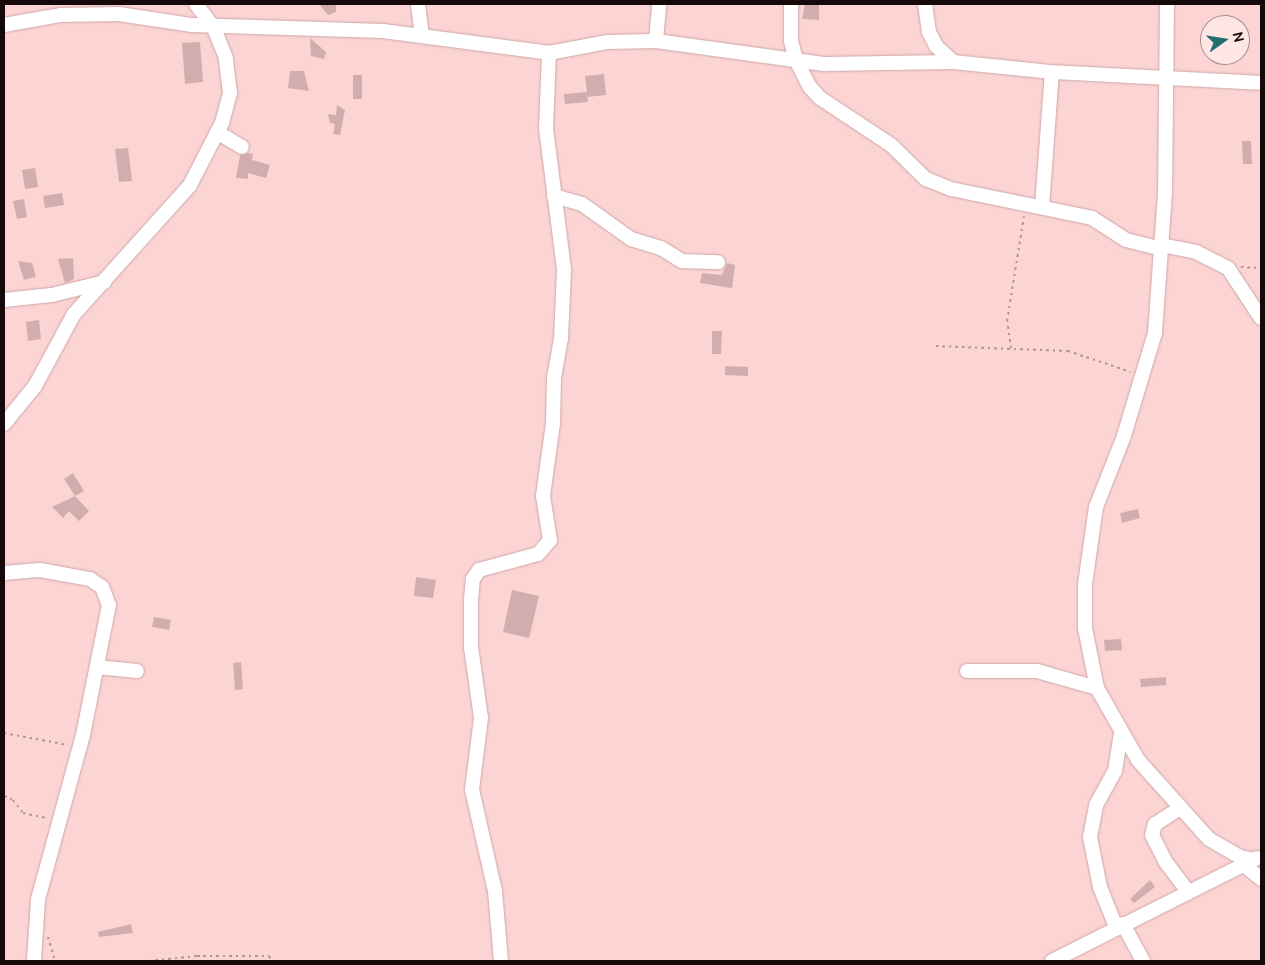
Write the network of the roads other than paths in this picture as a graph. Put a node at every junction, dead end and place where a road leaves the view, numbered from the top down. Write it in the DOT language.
graph roads {
  1 [pos="196,4"];
  2 [pos="418,4"];
  3 [pos="659,4"];
  4 [pos="791,4"];
  5 [pos="925,4"];
  6 [pos="1167,4"];
  7 [pos="209,24"];
  8 [pos="4,25"];
  9 [pos="422,36"];
  10 [pos="656,41"];
  11 [pos="549,53"];
  12 [pos="796,60"];
  13 [pos="953,62"];
  14 [pos="1052,72"];
  15 [pos="1166,76"];
  16 [pos="1261,83"];
  17 [pos="217,132"];
  18 [pos="242,147"];
  19 [pos="554,196"];
  20 [pos="1042,206"];
  21 [pos="1161,247"];
  22 [pos="718,262"];
  23 [pos="104,282"];
  24 [pos="4,300"];
  25 [pos="1261,318"];
  26 [pos="4,424"];
  27 [pos="4,573"];
  28 [pos="97,667"];
  29 [pos="137,671"];
  30 [pos="966,671"];
  31 [pos="1097,688"];
  32 [pos="1121,733"];
  33 [pos="1180,808"];
  34 [pos="1253,860"];
  35 [pos="1261,879"];
  36 [pos="1188,892"];
  37 [pos="1119,926"];
  38 [pos="34,961"];
  39 [pos="501,961"];
  40 [pos="1052,961"];
  41 [pos="1143,961"];
  1 -- 7 [label="street"];
  2 -- 9 [label="street"];
  3 -- 10 [label="street"];
  4 -- 12 [label="street"];
  5 -- 13 [label="street"];
  6 -- 15 [label="street"];
  7 -- 8 [label="street"];
  7 -- 9 [label="street"];
  7 -- 17 [label="street"];
  9 -- 11 [label="street"];
  10 -- 11 [label="street"];
  10 -- 12 [label="street"];
  11 -- 19 [label="street"];
  12 -- 13 [label="street"];
  12 -- 20 [label="street"];
  13 -- 14 [label="street"];
  14 -- 15 [label="street"];
  14 -- 20 [label="street"];
  15 -- 16 [label="street"];
  15 -- 21 [label="street"];
  17 -- 18 [label="street"];
  17 -- 23 [label="street"];
  19 -- 22 [label="street"];
  19 -- 39 [label="street"];
  20 -- 21 [label="street"];
  21 -- 25 [label="street"];
  21 -- 31 [label="street"];
  23 -- 24 [label="street"];
  23 -- 26 [label="street"];
  27 -- 28 [label="street"];
  28 -- 29 [label="street"];
  28 -- 38 [label="street"];
  30 -- 31 [label="street"];
  31 -- 32 [label="street"];
  32 -- 33 [label="street"];
  32 -- 37 [label="street"];
  33 -- 34 [label="street"];
  33 -- 36 [label="street"];
  34 -- 35 [label="street"];
  34 -- 36 [label="street"];
  36 -- 37 [label="street"];
  37 -- 40 [label="street"];
  37 -- 41 [label="street"];
}
